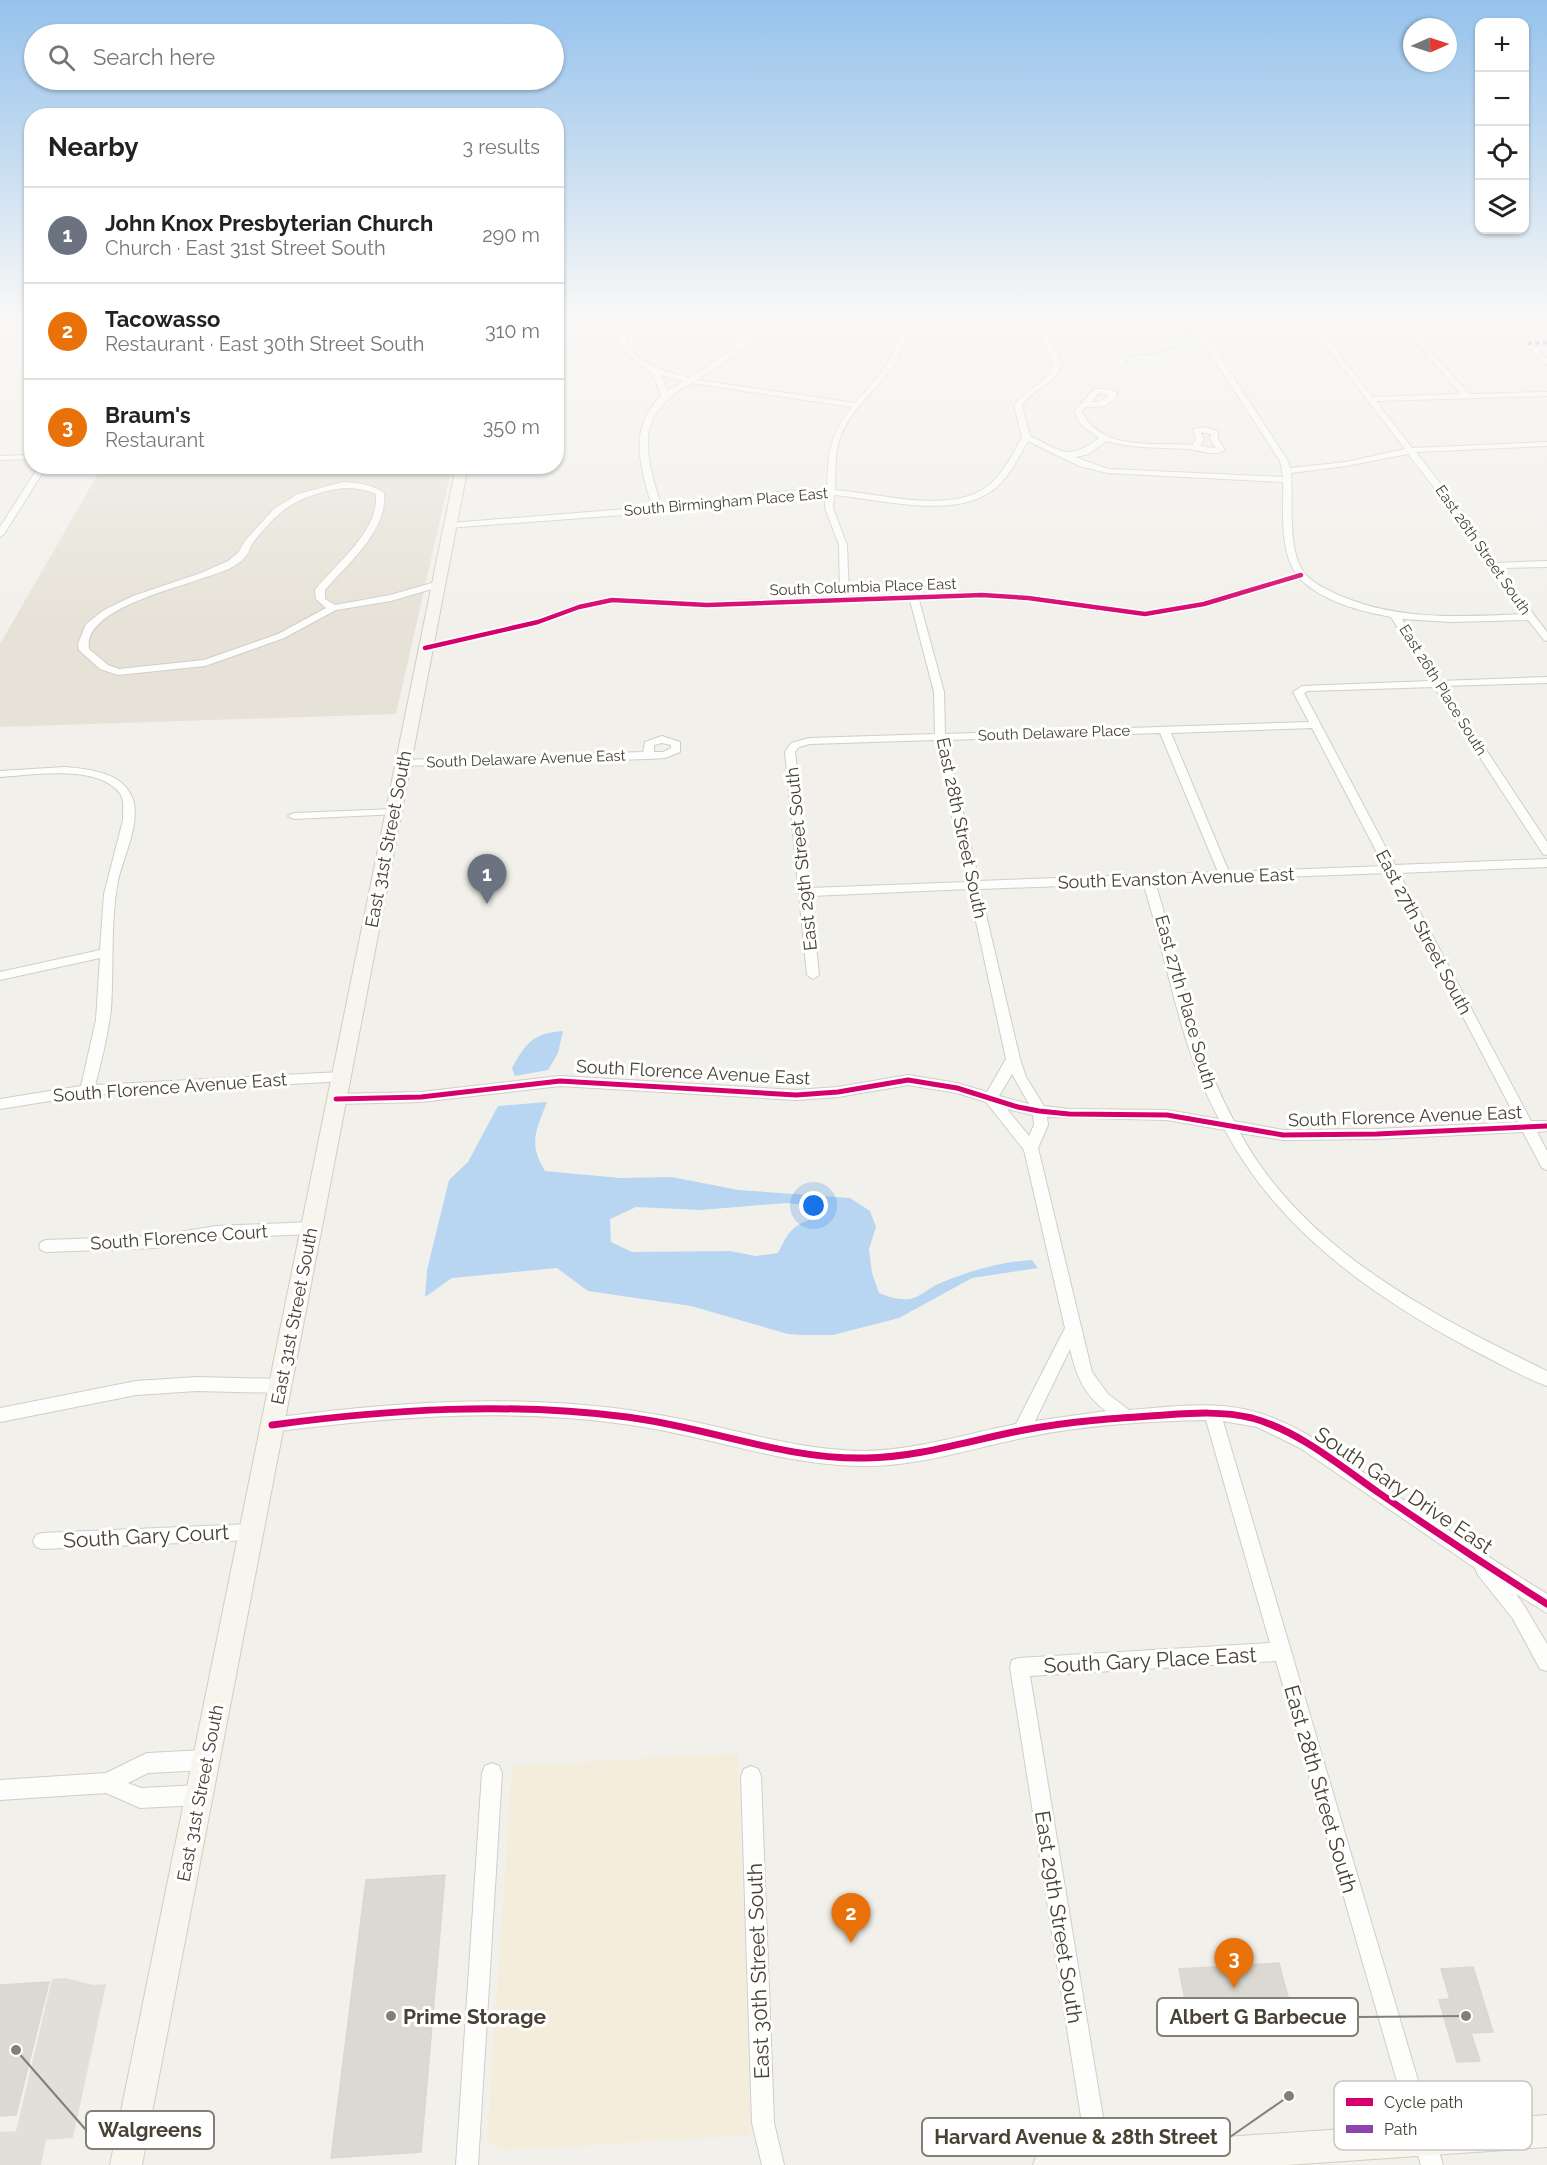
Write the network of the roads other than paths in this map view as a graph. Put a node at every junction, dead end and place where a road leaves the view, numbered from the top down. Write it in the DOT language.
graph roads {
  1 [pos="646,421"];
  2 [pos="846,421"];
  3 [pos="1021,421"];
  4 [pos="1081,421"];
  5 [pos="1258,421"];
  6 [pos="1387,421"];
  7 [pos="1026,437"];
  8 [pos="1105,438"];
  9 [pos="1547,444"];
  10 [pos="1043,446"];
  11 [pos="1020,447"];
  12 [pos="1194,448"];
  13 [pos="1410,450"];
  14 [pos="24,456"];
  15 [pos="1066,457"];
  16 [pos="0,458"];
  17 [pos="1284,461"];
  18 [pos="1313,468"];
  19 [pos="38,474"];
  20 [pos="460,474"];
  21 [pos="1287,476"];
  22 [pos="831,492"];
  23 [pos="657,509"];
  24 [pos="450,526"];
  25 [pos="0,534"];
  26 [pos="1547,564"];
  27 [pos="1491,566"];
  28 [pos="1301,575"];
  29 [pos="438,589"];
  30 [pos="914,598"];
  31 [pos="845,600"];
  32 [pos="333,608"];
  33 [pos="1395,615"];
  34 [pos="1530,617"];
  35 [pos="1546,636"];
  36 [pos="426,648"];
  37 [pos="1547,680"];
  38 [pos="1438,683"];
  39 [pos="1314,725"];
  40 [pos="1164,729"];
  41 [pos="940,737"];
  42 [pos="795,745"];
  43 [pos="648,756"];
  44 [pos="404,763"];
  45 [pos="0,774"];
  46 [pos="393,812"];
  47 [pos="294,816"];
  48 [pos="1547,851"];
  49 [pos="1547,863"];
  50 [pos="1391,870"];
  51 [pos="1225,876"];
  52 [pos="1148,879"];
  53 [pos="975,886"];
  54 [pos="805,892"];
  55 [pos="104,953"];
  56 [pos="813,975"];
  57 [pos="0,976"];
  58 [pos="1013,1059"];
  59 [pos="341,1077"];
  60 [pos="87,1090"];
  61 [pos="336,1099"];
  62 [pos="991,1099"];
  63 [pos="0,1104"];
  64 [pos="1039,1111"];
  65 [pos="1227,1124"];
  66 [pos="1547,1126"];
  67 [pos="1529,1127"];
  68 [pos="1031,1148"];
  69 [pos="1547,1164"];
  70 [pos="311,1228"];
  71 [pos="46,1246"];
  72 [pos="1073,1328"];
  73 [pos="1545,1375"];
  74 [pos="280,1386"];
  75 [pos="1212,1412"];
  76 [pos="0,1415"];
  77 [pos="1127,1417"];
  78 [pos="272,1425"];
  79 [pos="1021,1431"];
  80 [pos="251,1532"];
  81 [pos="42,1542"];
  82 [pos="1479,1563"];
  83 [pos="1547,1604"];
  84 [pos="1281,1652"];
  85 [pos="1547,1662"];
  86 [pos="1018,1667"];
  87 [pos="206,1760"];
  88 [pos="492,1773"];
  89 [pos="751,1776"];
  90 [pos="107,1783"];
  91 [pos="0,1790"];
  92 [pos="200,1795"];
  93 [pos="1407,2081"];
  94 [pos="1547,2131"];
  95 [pos="1532,2134"];
  96 [pos="1428,2152"];
  97 [pos="1108,2163"];
  98 [pos="126,2165"];
  99 [pos="467,2165"];
  100 [pos="773,2165"];
  101 [pos="1049,2165"];
  1 -- 23 [label="street"];
  2 -- 22 [label="street"];
  3 -- 7 [label="street"];
  4 -- 8 [label="street"];
  5 -- 17 [label="street"];
  6 -- 13 [label="street, East 26th Street South"];
  7 -- 10 [label="street"];
  7 -- 11 [label="street, South Birmingham Place East"];
  8 -- 12 [label="street"];
  8 -- 15 [label="street"];
  9 -- 13 [label="street"];
  10 -- 11 [label="street"];
  10 -- 15 [label="street"];
  11 -- 22 [label="street, South Birmingham Place East"];
  13 -- 18 [label="street"];
  13 -- 27 [label="street, East 26th Street South"];
  14 -- 16 [label="street"];
  15 -- 21 [label="street"];
  17 -- 18 [label="street"];
  17 -- 21 [label="street"];
  18 -- 21 [label="street"];
  19 -- 25 [label="street"];
  20 -- 24 [label="main road, East 31st Street South"];
  21 -- 28 [label="street"];
  22 -- 23 [label="street, South Birmingham Place East"];
  22 -- 31 [label="street"];
  23 -- 24 [label="street, South Birmingham Place East"];
  24 -- 29 [label="main road, East 31st Street South"];
  26 -- 27 [label="street"];
  27 -- 34 [label="street, East 26th Street South"];
  28 -- 30 [label="street, South Columbia Place East"];
  28 -- 33 [label="street, East 26th Place South"];
  29 -- 32 [label="street"];
  29 -- 36 [label="main road, East 31st Street South"];
  30 -- 31 [label="street, South Columbia Place East"];
  30 -- 41 [label="street, East 28th Street South"];
  31 -- 36 [label="street, South Columbia Place East"];
  32 -- 32 [label="street"];
  33 -- 34 [label="street"];
  33 -- 38 [label="street, East 26th Place South"];
  34 -- 35 [label="street, East 26th Street South"];
  36 -- 44 [label="main road, East 31st Street South"];
  37 -- 38 [label="street"];
  38 -- 39 [label="street, East 27th Street South"];
  38 -- 48 [label="street, East 26th Place South"];
  39 -- 40 [label="street, South Delaware Place"];
  39 -- 50 [label="street, East 27th Street South"];
  40 -- 41 [label="street, South Delaware Place"];
  40 -- 51 [label="street"];
  41 -- 42 [label="street, South Delaware Place"];
  41 -- 53 [label="street, East 28th Street South"];
  42 -- 54 [label="street, East 29th Street South"];
  43 -- 44 [label="street, South Delaware Avenue East"];
  44 -- 46 [label="main road, East 31st Street South"];
  45 -- 55 [label="street"];
  46 -- 47 [label="street"];
  46 -- 59 [label="main road, East 31st Street South"];
  49 -- 50 [label="street, South Evanston Avenue East"];
  50 -- 51 [label="street, South Evanston Avenue East"];
  50 -- 67 [label="street, East 27th Street South"];
  51 -- 52 [label="street, South Evanston Avenue East"];
  52 -- 53 [label="street, South Evanston Avenue East"];
  52 -- 65 [label="street, East 27th Place South"];
  53 -- 54 [label="street, South Evanston Avenue East"];
  53 -- 58 [label="street, East 28th Street South"];
  54 -- 56 [label="street, East 29th Street South"];
  55 -- 57 [label="street"];
  55 -- 60 [label="street"];
  58 -- 62 [label="street"];
  58 -- 64 [label="street, East 28th Street South"];
  59 -- 60 [label="street, South Florence Avenue East"];
  59 -- 61 [label="main road, East 31st Street South"];
  60 -- 63 [label="street, South Florence Avenue East"];
  61 -- 62 [label="street, South Florence Avenue East"];
  61 -- 70 [label="main road, East 31st Street South"];
  62 -- 64 [label="street, South Florence Avenue East"];
  62 -- 68 [label="street"];
  64 -- 65 [label="street, South Florence Avenue East"];
  64 -- 68 [label="street"];
  65 -- 67 [label="street, South Florence Avenue East"];
  65 -- 73 [label="street, East 27th Place South"];
  66 -- 67 [label="street, South Florence Avenue East"];
  67 -- 69 [label="street, East 27th Street South"];
  68 -- 72 [label="street"];
  70 -- 71 [label="street, South Florence Court"];
  70 -- 74 [label="main road, East 31st Street South"];
  72 -- 77 [label="street"];
  72 -- 79 [label="street"];
  74 -- 76 [label="street"];
  74 -- 78 [label="main road, East 31st Street South"];
  75 -- 77 [label="street, South Gary Drive East"];
  75 -- 82 [label="street, South Gary Drive East"];
  75 -- 84 [label="street, East 28th Street South"];
  77 -- 79 [label="street, South Gary Drive East"];
  78 -- 79 [label="street, South Gary Drive East"];
  78 -- 80 [label="main road, East 31st Street South"];
  80 -- 81 [label="street, South Gary Court"];
  80 -- 87 [label="main road, East 31st Street South"];
  82 -- 83 [label="street, South Gary Drive East"];
  82 -- 85 [label="street"];
  84 -- 86 [label="street, South Gary Place East"];
  84 -- 93 [label="street, East 28th Street South"];
  86 -- 97 [label="street, East 29th Street South"];
  87 -- 90 [label="street"];
  87 -- 92 [label="main road, East 31st Street South"];
  88 -- 99 [label="street"];
  89 -- 100 [label="street, East 30th Street South"];
  90 -- 91 [label="street"];
  90 -- 92 [label="street"];
  92 -- 98 [label="main road, East 31st Street South"];
  94 -- 95 [label="main road"];
  96 -- 97 [label="main road"];
  97 -- 101 [label="main road"];
}
